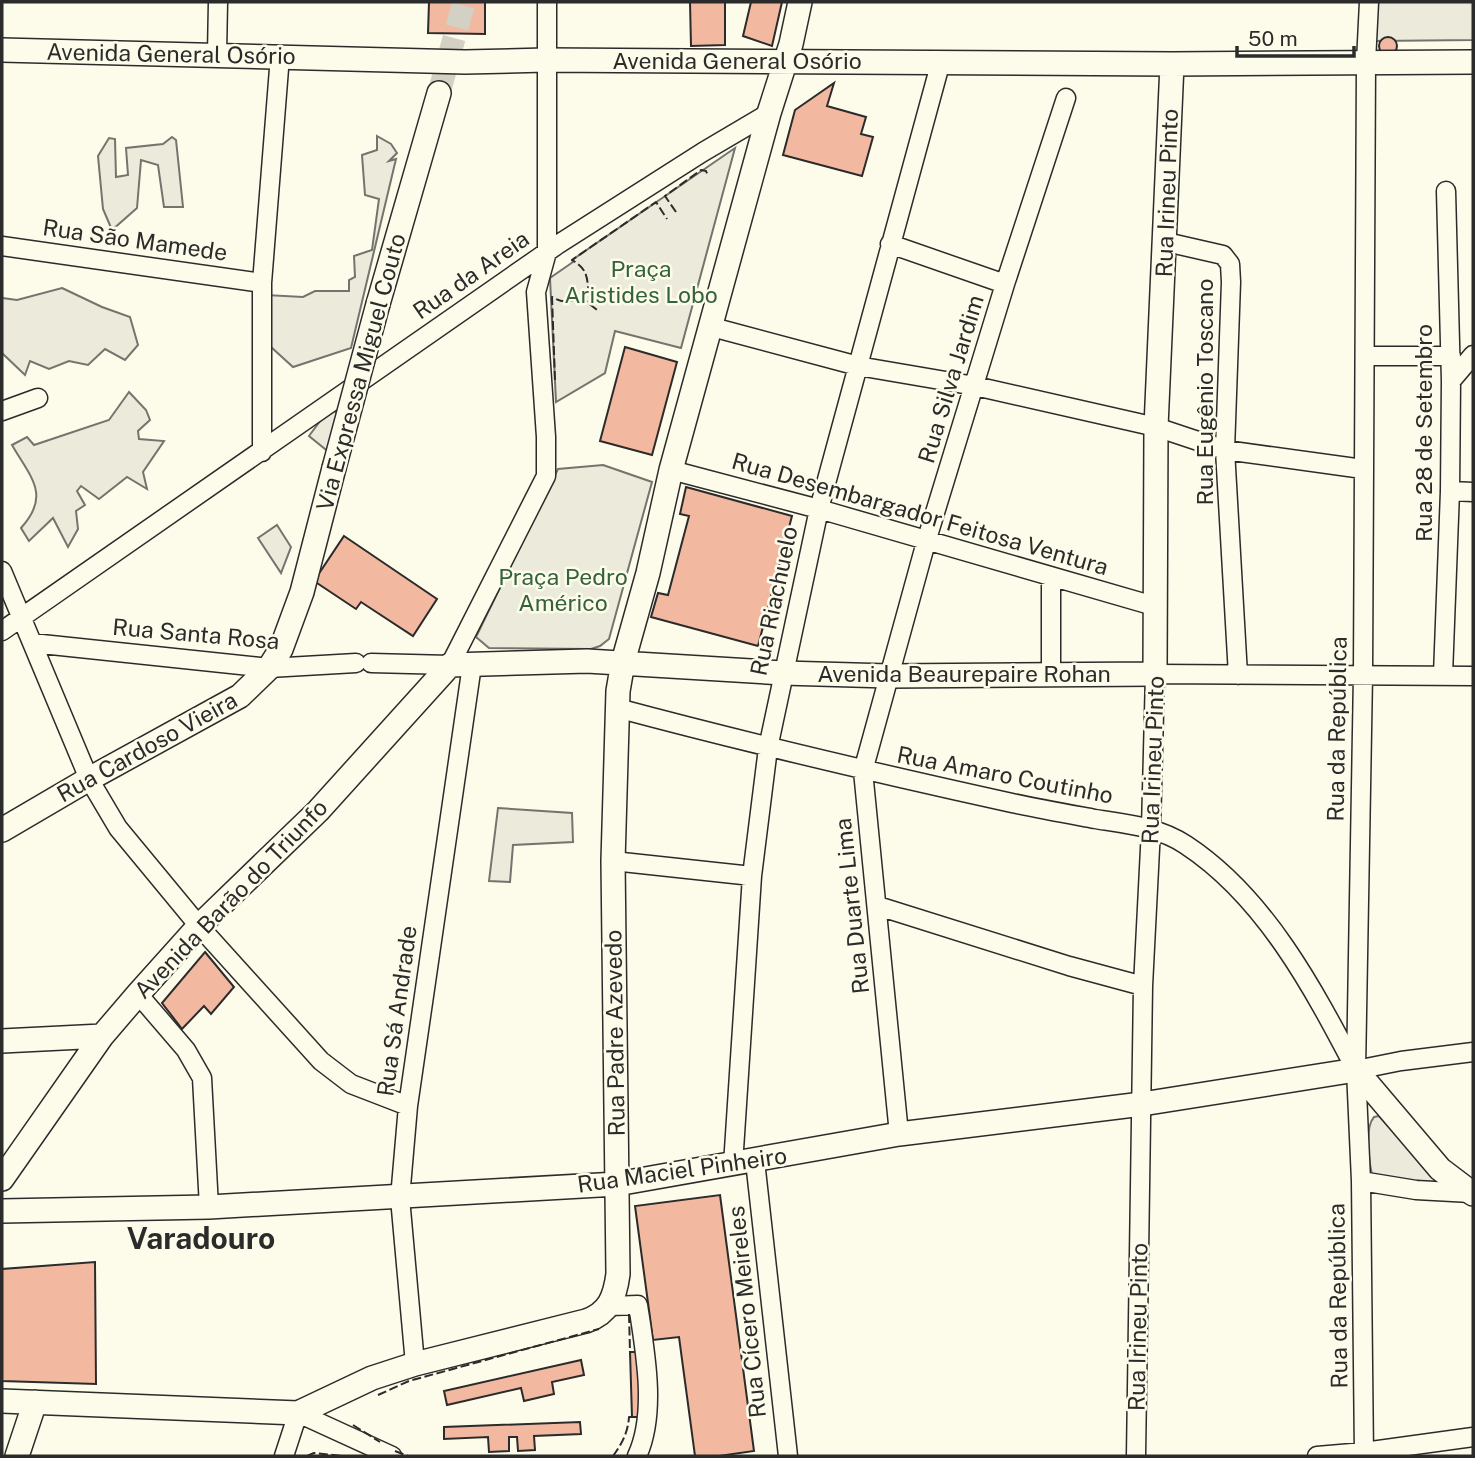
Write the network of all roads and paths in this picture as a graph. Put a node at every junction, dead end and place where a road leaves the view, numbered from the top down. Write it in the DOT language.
graph roads {
  1 [pos="218,2"];
  2 [pos="547,2"];
  3 [pos="800,2"];
  4 [pos="1369,2"];
  5 [pos="2,50"];
  6 [pos="217,54"];
  7 [pos="280,56"];
  8 [pos="546,60"];
  9 [pos="941,61"];
  10 [pos="786,62"];
  11 [pos="1366,62"];
  12 [pos="1473,62"];
  13 [pos="1172,64"];
  14 [pos="439,93"];
  15 [pos="1066,98"];
  16 [pos="769,113"];
  17 [pos="1446,191"];
  18 [pos="1166,242"];
  19 [pos="890,244"];
  20 [pos="2,246"];
  21 [pos="547,252"];
  22 [pos="262,284"];
  23 [pos="1005,285"];
  24 [pos="712,327"];
  25 [pos="1473,355"];
  26 [pos="1365,356"];
  27 [pos="1451,356"];
  28 [pos="858,366"];
  29 [pos="1451,380"];
  30 [pos="975,386"];
  31 [pos="38,398"];
  32 [pos="2,411"];
  33 [pos="1156,426"];
  34 [pos="1225,450"];
  35 [pos="262,452"];
  36 [pos="1363,469"];
  37 [pos="671,470"];
  38 [pos="1450,491"];
  39 [pos="1473,492"];
  40 [pos="819,509"];
  41 [pos="926,542"];
  42 [pos="2,571"];
  43 [pos="1051,578"];
  44 [pos="1154,606"];
  45 [pos="21,618"];
  46 [pos="2,631"];
  47 [pos="32,643"];
  48 [pos="275,659"];
  49 [pos="623,662"];
  50 [pos="461,665"];
  51 [pos="783,673"];
  52 [pos="1155,674"];
  53 [pos="1238,674"];
  54 [pos="1363,675"];
  55 [pos="1444,675"];
  56 [pos="889,676"];
  57 [pos="1051,676"];
  58 [pos="1473,676"];
  59 [pos="617,708"];
  60 [pos="768,748"];
  61 [pos="863,771"];
  62 [pos="89,779"];
  63 [pos="1151,829"];
  64 [pos="2,830"];
  65 [pos="613,861"];
  66 [pos="752,876"];
  67 [pos="878,906"];
  68 [pos="199,926"];
  69 [pos="1143,986"];
  70 [pos="138,994"];
  71 [pos="102,1036"];
  72 [pos="2,1041"];
  73 [pos="1473,1052"];
  74 [pos="1356,1070"];
  75 [pos="1142,1104"];
  76 [pos="408,1105"];
  77 [pos="899,1134"];
  78 [pos="744,1163"];
  79 [pos="2,1179"];
  80 [pos="1361,1181"];
  81 [pos="617,1184"];
  82 [pos="1472,1194"];
  83 [pos="400,1198"];
  84 [pos="209,1207"];
  85 [pos="2,1211"];
  86 [pos="610,1306"];
  87 [pos="415,1364"];
  88 [pos="2,1401"];
  89 [pos="35,1402"];
  90 [pos="298,1413"];
  91 [pos="1473,1437"];
  92 [pos="1364,1454"];
  93 [pos="17,1456"];
  94 [pos="284,1456"];
  95 [pos="392,1456"];
  96 [pos="637,1456"];
  97 [pos="788,1456"];
  98 [pos="1136,1456"];
  99 [pos="1317,1456"];
  1 -- 6 [label="street"];
  2 -- 8 [label="street, Rua Sá Andrade"];
  3 -- 10 [label="main road"];
  4 -- 11 [label="street, Rua da República"];
  5 -- 6 [label="main road, Avenida General Osório"];
  6 -- 7 [label="main road, Avenida General Osório"];
  7 -- 8 [label="main road, Avenida General Osório"];
  7 -- 22 [label="street"];
  8 -- 10 [label="main road, Avenida General Osório"];
  8 -- 21 [label="street, Rua Sá Andrade"];
  9 -- 10 [label="main road, Avenida General Osório"];
  9 -- 13 [label="main road, Avenida General Osório"];
  9 -- 19 [label="street, Rua Riachuelo"];
  10 -- 16 [label="main road"];
  11 -- 12 [label="main road, Avenida General Osório"];
  11 -- 13 [label="main road, Avenida General Osório"];
  11 -- 26 [label="street, Rua da República"];
  13 -- 18 [label="main road, Rua Irineu Pinto"];
  14 -- 48 [label="main road, Via Expressa Miguel Couto, bridge"];
  15 -- 23 [label="street, Rua Silva Jardim"];
  16 -- 21 [label="street, Rua da Areia"];
  16 -- 24 [label="main road"];
  17 -- 27 [label="street, Rua 28 de Setembro"];
  18 -- 33 [label="main road, Rua Irineu Pinto"];
  18 -- 34 [label="street, Rua Eugênio Toscano"];
  19 -- 23 [label="street"];
  19 -- 28 [label="street, Rua Riachuelo"];
  20 -- 22 [label="street, Rua São Mamede"];
  21 -- 35 [label="street, Rua da Areia"];
  21 -- 50 [label="street, Rua Sá Andrade"];
  22 -- 35 [label="street"];
  23 -- 30 [label="street, Rua Silva Jardim"];
  24 -- 28 [label="street"];
  24 -- 37 [label="main road"];
  25 -- 29 [label="street"];
  26 -- 27 [label="street"];
  26 -- 36 [label="street, Rua da República"];
  27 -- 29 [label="street, Rua 28 de Setembro"];
  28 -- 30 [label="street"];
  28 -- 40 [label="street, Rua Riachuelo"];
  29 -- 38 [label="street, Rua 28 de Setembro"];
  30 -- 33 [label="street"];
  30 -- 41 [label="street, Rua Silva Jardim"];
  31 -- 32 [label="street"];
  33 -- 34 [label="street"];
  33 -- 44 [label="main road, Rua Irineu Pinto"];
  34 -- 36 [label="street"];
  34 -- 53 [label="street, Rua Eugênio Toscano"];
  35 -- 45 [label="street, Rua da Areia"];
  36 -- 54 [label="street, Rua da República"];
  37 -- 40 [label="street, Rua Desembargador Feitosa Ventura"];
  37 -- 49 [label="main road"];
  38 -- 39 [label="street"];
  38 -- 55 [label="street, Rua 28 de Setembro"];
  40 -- 41 [label="street, Rua Desembargador Feitosa Ventura"];
  40 -- 51 [label="street, Rua Riachuelo"];
  41 -- 43 [label="street, Rua Desembargador Feitosa Ventura"];
  41 -- 56 [label="street, Rua Silva Jardim"];
  42 -- 45 [label="street"];
  43 -- 44 [label="street, Rua Desembargador Feitosa Ventura"];
  43 -- 57 [label="street"];
  44 -- 52 [label="main road, Rua Irineu Pinto"];
  45 -- 46 [label="street, Rua da Areia"];
  45 -- 47 [label="street"];
  47 -- 48 [label="street, Rua Santa Rosa"];
  47 -- 62 [label="street"];
  48 -- 50 [label="street, Rua Santa Rosa"];
  48 -- 62 [label="main road, Rua Cardoso Vieira"];
  49 -- 50 [label="main road"];
  49 -- 51 [label="main road, Avenida Beaurepaire Rohan"];
  49 -- 59 [label="main road, Rua Padre Azevedo"];
  50 -- 68 [label="main road, Avenida Barão do Triunfo"];
  50 -- 76 [label="street, Rua Sá Andrade"];
  51 -- 56 [label="main road, Avenida Beaurepaire Rohan"];
  51 -- 60 [label="street, Rua Riachuelo"];
  52 -- 53 [label="street, Avenida Beaurepaire Rohan"];
  52 -- 57 [label="main road, Avenida Beaurepaire Rohan"];
  52 -- 63 [label="street, Rua Irineu Pinto"];
  53 -- 54 [label="street, Avenida Beaurepaire Rohan"];
  54 -- 55 [label="street, Avenida Beaurepaire Rohan"];
  54 -- 74 [label="street, Rua da República"];
  55 -- 58 [label="street, Avenida Beaurepaire Rohan"];
  56 -- 57 [label="main road, Avenida Beaurepaire Rohan"];
  56 -- 61 [label="street, Rua Duarte Lima"];
  59 -- 60 [label="street, Rua Amaro Coutinho"];
  59 -- 65 [label="main road, Rua Padre Azevedo"];
  60 -- 61 [label="street, Rua Amaro Coutinho"];
  60 -- 66 [label="street, Rua Riachuelo"];
  61 -- 63 [label="street, Rua Amaro Coutinho"];
  61 -- 67 [label="street, Rua Duarte Lima"];
  62 -- 64 [label="main road, Rua Cardoso Vieira"];
  62 -- 68 [label="street"];
  63 -- 69 [label="street, Rua Irineu Pinto"];
  63 -- 74 [label="street, Rua Amaro Coutinho"];
  65 -- 66 [label="street"];
  65 -- 81 [label="main road, Rua Padre Azevedo"];
  66 -- 78 [label="street, Rua Riachuelo"];
  67 -- 69 [label="street"];
  67 -- 77 [label="street, Rua Duarte Lima"];
  68 -- 70 [label="main road, Avenida Barão do Triunfo"];
  68 -- 76 [label="street"];
  69 -- 75 [label="street, Rua Irineu Pinto"];
  70 -- 71 [label="main road, Avenida Barão do Triunfo"];
  70 -- 84 [label="street"];
  71 -- 72 [label="main road"];
  71 -- 79 [label="main road, Avenida Barão do Triunfo"];
  73 -- 74 [label="street"];
  74 -- 75 [label="main road, Rua Maciel Pinheiro"];
  74 -- 80 [label="street, Rua da República"];
  74 -- 82 [label="main road"];
  75 -- 77 [label="main road, Rua Maciel Pinheiro"];
  75 -- 98 [label="street, Rua Irineu Pinto"];
  76 -- 83 [label="street, Rua Sá Andrade"];
  77 -- 78 [label="main road, Rua Maciel Pinheiro"];
  78 -- 81 [label="main road, Rua Maciel Pinheiro"];
  78 -- 97 [label="street, Rua Cícero Meireles"];
  80 -- 82 [label="street"];
  80 -- 92 [label="street, Rua da República"];
  81 -- 83 [label="main road, Rua Maciel Pinheiro"];
  81 -- 86 [label="main road, Rua Padre Azevedo"];
  83 -- 84 [label="main road, Rua Maciel Pinheiro"];
  83 -- 87 [label="street, Rua Sá Andrade"];
  84 -- 85 [label="main road, Rua Maciel Pinheiro"];
  86 -- 87 [label="main road"];
  86 -- 96 [label="street"];
  87 -- 90 [label="main road"];
  88 -- 89 [label="main road"];
  89 -- 90 [label="main road"];
  89 -- 93 [label="main road"];
  90 -- 94 [label="street"];
  90 -- 95 [label="street"];
  91 -- 92 [label="street"];
  92 -- 99 [label="street"];
}
